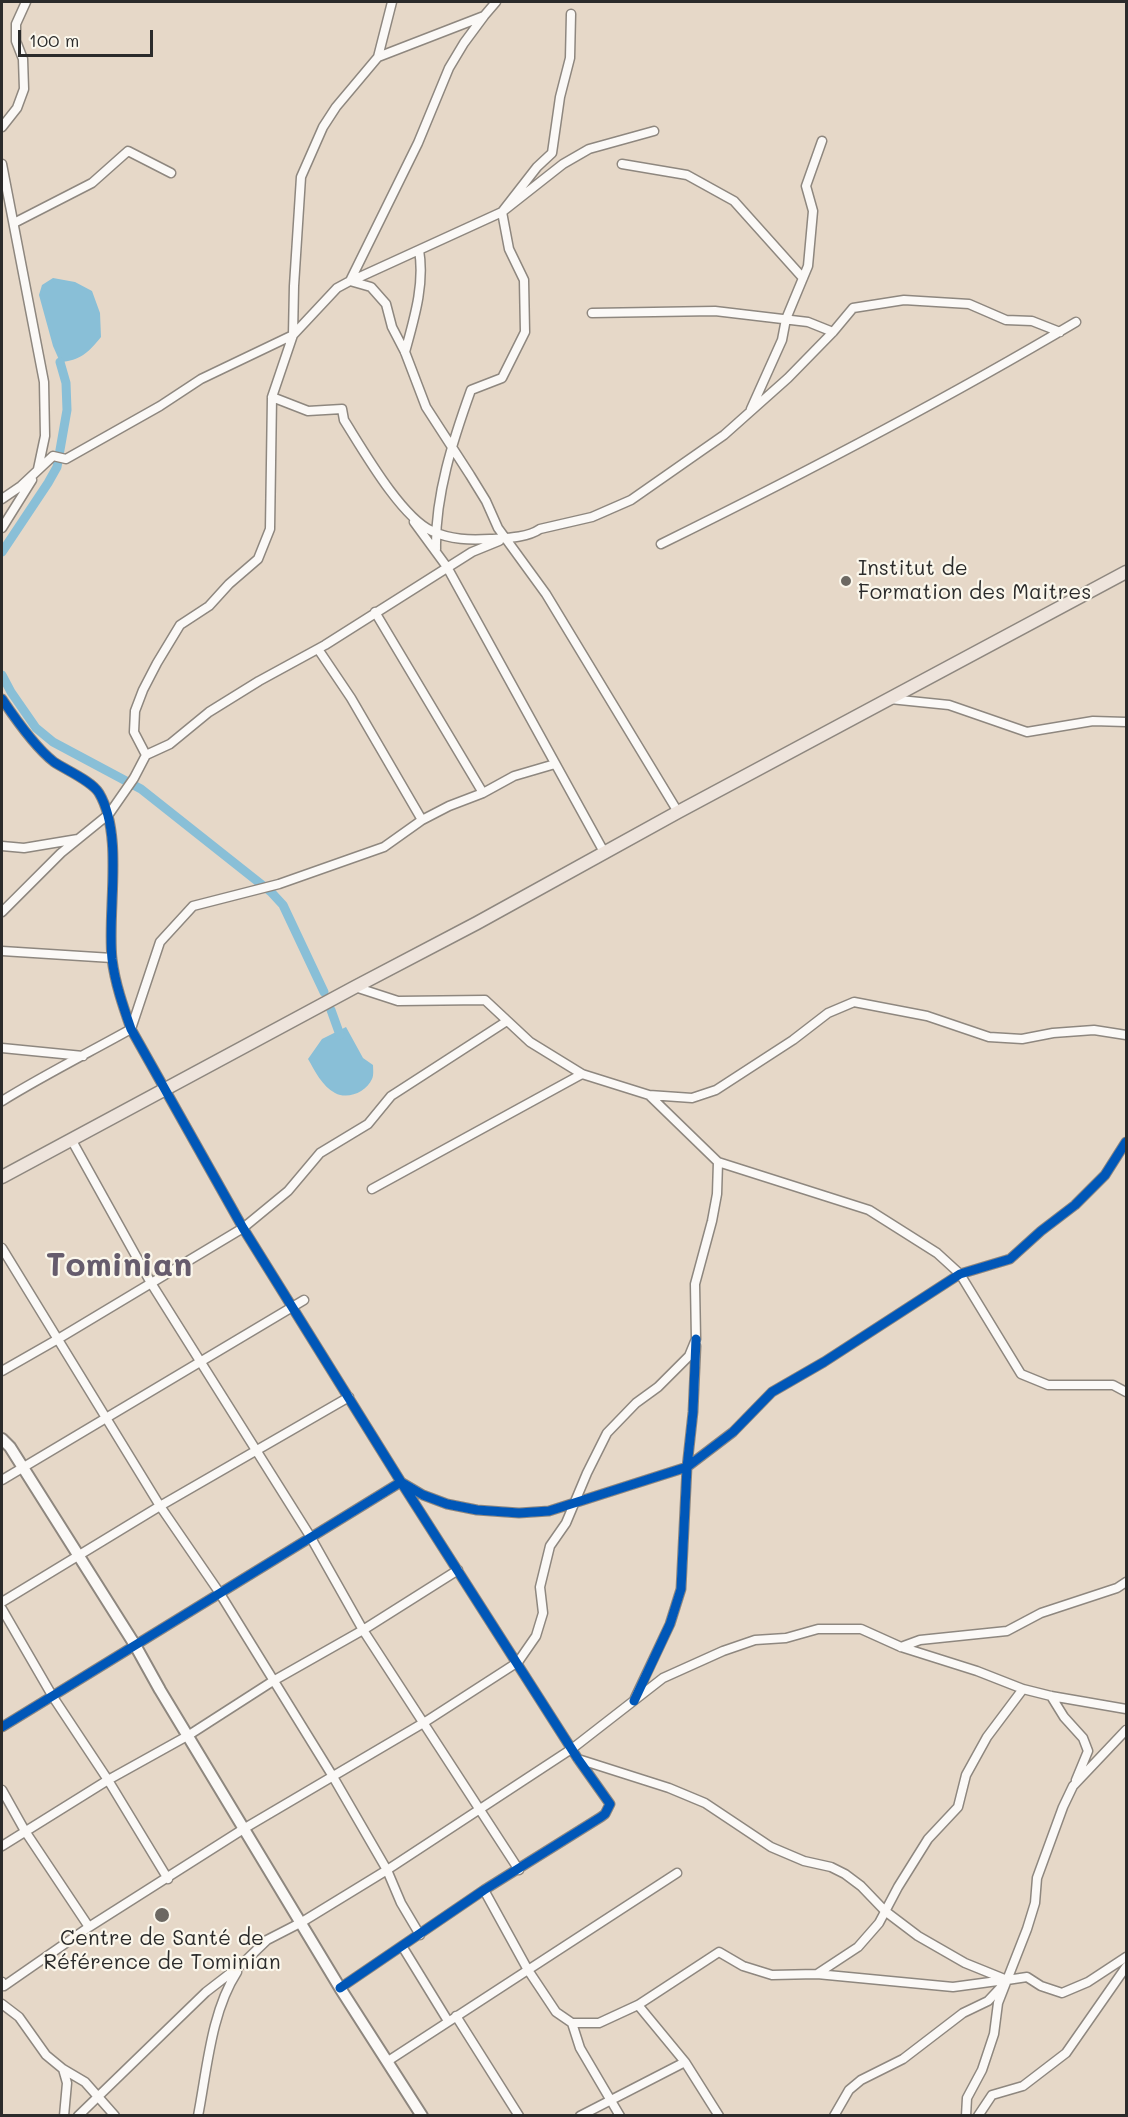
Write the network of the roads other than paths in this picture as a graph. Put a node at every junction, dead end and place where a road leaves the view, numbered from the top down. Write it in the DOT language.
graph roads {
  1 [pos="26,2"];
  2 [pos="392,2"];
  3 [pos="496,2"];
  4 [pos="571,14"];
  5 [pos="484,16"];
  6 [pos="378,57"];
  7 [pos="2,127"];
  8 [pos="654,131"];
  9 [pos="822,141"];
  10 [pos="2,164"];
  11 [pos="622,164"];
  12 [pos="171,173"];
  13 [pos="502,212"];
  14 [pos="14,223"];
  15 [pos="419,250"];
  16 [pos="803,278"];
  17 [pos="350,281"];
  18 [pos="592,313"];
  19 [pos="786,320"];
  20 [pos="1076,322"];
  21 [pos="833,332"];
  22 [pos="1060,332"];
  23 [pos="293,335"];
  24 [pos="405,352"];
  25 [pos="272,397"];
  26 [pos="749,412"];
  27 [pos="452,446"];
  28 [pos="38,470"];
  29 [pos="2,499"];
  30 [pos="406,512"];
  31 [pos="2,528"];
  32 [pos="435,532"];
  33 [pos="505,538"];
  34 [pos="661,544"];
  35 [pos="436,549"];
  36 [pos="447,567"];
  37 [pos="1126,572"];
  38 [pos="375,612"];
  39 [pos="318,649"];
  40 [pos="2,699"];
  41 [pos="890,699"];
  42 [pos="1126,722"];
  43 [pos="146,755"];
  44 [pos="555,764"];
  45 [pos="483,793"];
  46 [pos="678,812"];
  47 [pos="109,814"];
  48 [pos="422,820"];
  49 [pos="79,839"];
  50 [pos="2,846"];
  51 [pos="604,852"];
  52 [pos="2,912"];
  53 [pos="2,951"];
  54 [pos="112,958"];
  55 [pos="355,987"];
  56 [pos="507,1021"];
  57 [pos="131,1029"];
  58 [pos="1126,1035"];
  59 [pos="2,1048"];
  60 [pos="84,1056"];
  61 [pos="582,1074"];
  62 [pos="165,1089"];
  63 [pos="649,1095"];
  64 [pos="2,1101"];
  65 [pos="71,1139"];
  66 [pos="1126,1142"];
  67 [pos="718,1162"];
  68 [pos="2,1177"];
  69 [pos="372,1189"];
  70 [pos="243,1228"];
  71 [pos="2,1248"];
  72 [pos="960,1274"];
  73 [pos="151,1283"];
  74 [pos="304,1300"];
  75 [pos="292,1307"];
  76 [pos="58,1339"];
  77 [pos="696,1340"];
  78 [pos="201,1360"];
  79 [pos="2,1371"];
  80 [pos="1126,1392"];
  81 [pos="349,1397"];
  82 [pos="105,1418"];
  83 [pos="2,1439"];
  84 [pos="256,1450"];
  85 [pos="687,1467"];
  86 [pos="22,1468"];
  87 [pos="2,1480"];
  88 [pos="401,1482"];
  89 [pos="575,1502"];
  90 [pos="160,1506"];
  91 [pos="310,1536"];
  92 [pos="79,1555"];
  93 [pos="458,1570"];
  94 [pos="1126,1582"];
  95 [pos="219,1592"];
  96 [pos="2,1602"];
  97 [pos="2,1609"];
  98 [pos="363,1630"];
  99 [pos="135,1645"];
  100 [pos="901,1647"];
  101 [pos="518,1662"];
  102 [pos="273,1681"];
  103 [pos="1023,1689"];
  104 [pos="1051,1696"];
  105 [pos="53,1697"];
  106 [pos="634,1701"];
  107 [pos="1126,1709"];
  108 [pos="425,1722"];
  109 [pos="2,1727"];
  110 [pos="1126,1730"];
  111 [pos="189,1735"];
  112 [pos="573,1748"];
  113 [pos="578,1759"];
  114 [pos="332,1775"];
  115 [pos="108,1780"];
  116 [pos="1073,1786"];
  117 [pos="2,1790"];
  118 [pos="480,1808"];
  119 [pos="245,1828"];
  120 [pos="25,1831"];
  121 [pos="2,1846"];
  122 [pos="387,1870"];
  123 [pos="519,1870"];
  124 [pos="677,1873"];
  125 [pos="168,1879"];
  126 [pos="484,1890"];
  127 [pos="885,1911"];
  128 [pos="302,1922"];
  129 [pos="89,1928"];
  130 [pos="420,1935"];
  131 [pos="402,1947"];
  132 [pos="1126,1957"];
  133 [pos="241,1965"];
  134 [pos="1126,1967"];
  135 [pos="528,1970"];
  136 [pos="817,1974"];
  137 [pos="1007,1980"];
  138 [pos="2,1986"];
  139 [pos="340,1988"];
  140 [pos="2,2004"];
  141 [pos="638,2005"];
  142 [pos="452,2019"];
  143 [pos="572,2023"];
  144 [pos="388,2061"];
  145 [pos="685,2062"];
  146 [pos="63,2069"];
  147 [pos="99,2096"];
  148 [pos="611,2101"];
  149 [pos="64,2115"];
  150 [pos="78,2115"];
  151 [pos="115,2115"];
  152 [pos="198,2115"];
  153 [pos="422,2115"];
  154 [pos="519,2115"];
  155 [pos="580,2115"];
  156 [pos="620,2115"];
  157 [pos="719,2115"];
  158 [pos="834,2115"];
  159 [pos="966,2115"];
  160 [pos="978,2115"];
  1 -- 7 [label="street"];
  2 -- 6 [label="street"];
  3 -- 5 [label="street"];
  4 -- 13 [label="street"];
  5 -- 6 [label="street"];
  5 -- 17 [label="street"];
  6 -- 23 [label="street"];
  8 -- 13 [label="street"];
  9 -- 16 [label="street"];
  10 -- 14 [label="street"];
  11 -- 16 [label="street"];
  12 -- 14 [label="street"];
  13 -- 15 [label="street"];
  13 -- 27 [label="street"];
  14 -- 28 [label="street"];
  15 -- 17 [label="street"];
  15 -- 24 [label="street"];
  16 -- 19 [label="street"];
  17 -- 23 [label="street"];
  17 -- 24 [label="street"];
  18 -- 19 [label="street"];
  19 -- 21 [label="street"];
  19 -- 26 [label="street"];
  20 -- 22 [label="street"];
  21 -- 22 [label="street"];
  21 -- 26 [label="street"];
  22 -- 34 [label="street"];
  23 -- 25 [label="street"];
  23 -- 28 [label="street"];
  24 -- 27 [label="street"];
  25 -- 30 [label="street"];
  25 -- 43 [label="street"];
  26 -- 33 [label="street"];
  27 -- 32 [label="street"];
  27 -- 33 [label="street"];
  28 -- 29 [label="street"];
  28 -- 31 [label="street"];
  30 -- 32 [label="street"];
  30 -- 35 [label="street"];
  32 -- 33 [label="street"];
  32 -- 35 [label="street"];
  33 -- 36 [label="street"];
  33 -- 46 [label="street"];
  35 -- 36 [label="street"];
  36 -- 38 [label="street"];
  36 -- 44 [label="street"];
  37 -- 41 [label="main road"];
  38 -- 39 [label="street"];
  38 -- 45 [label="street"];
  39 -- 43 [label="street"];
  39 -- 48 [label="street"];
  40 -- 47 [label="street"];
  41 -- 42 [label="street"];
  41 -- 46 [label="main road"];
  43 -- 47 [label="street"];
  44 -- 45 [label="street"];
  44 -- 51 [label="street"];
  45 -- 48 [label="street"];
  46 -- 51 [label="main road"];
  47 -- 49 [label="street"];
  47 -- 54 [label="street"];
  48 -- 57 [label="street"];
  49 -- 50 [label="street"];
  49 -- 52 [label="street"];
  51 -- 55 [label="main road"];
  53 -- 54 [label="street"];
  54 -- 57 [label="street"];
  55 -- 56 [label="street"];
  55 -- 62 [label="main road"];
  56 -- 61 [label="street"];
  56 -- 70 [label="street"];
  57 -- 60 [label="street"];
  57 -- 62 [label="street"];
  58 -- 63 [label="street"];
  59 -- 60 [label="street"];
  60 -- 64 [label="street"];
  61 -- 63 [label="street"];
  61 -- 69 [label="street"];
  62 -- 65 [label="main road"];
  62 -- 70 [label="street"];
  63 -- 67 [label="street"];
  65 -- 68 [label="main road"];
  65 -- 73 [label="street"];
  66 -- 72 [label="street"];
  67 -- 72 [label="street"];
  67 -- 77 [label="street"];
  70 -- 73 [label="street"];
  70 -- 75 [label="street"];
  71 -- 76 [label="street"];
  72 -- 80 [label="street"];
  72 -- 85 [label="street"];
  73 -- 76 [label="street"];
  73 -- 78 [label="street"];
  74 -- 75 [label="street"];
  75 -- 78 [label="street"];
  75 -- 81 [label="street"];
  76 -- 79 [label="street"];
  76 -- 82 [label="street"];
  77 -- 85 [label="street"];
  77 -- 89 [label="street"];
  78 -- 82 [label="street"];
  78 -- 84 [label="street"];
  81 -- 84 [label="street"];
  81 -- 88 [label="street"];
  82 -- 86 [label="street"];
  82 -- 90 [label="street"];
  83 -- 86 [label="street"];
  84 -- 90 [label="street"];
  84 -- 91 [label="street"];
  85 -- 89 [label="street"];
  85 -- 106 [label="street"];
  86 -- 87 [label="street"];
  86 -- 92 [label="street"];
  88 -- 89 [label="street"];
  88 -- 91 [label="street"];
  88 -- 93 [label="street"];
  89 -- 101 [label="street"];
  90 -- 92 [label="street"];
  90 -- 95 [label="street"];
  91 -- 95 [label="street"];
  91 -- 98 [label="street"];
  92 -- 96 [label="street"];
  92 -- 99 [label="street"];
  93 -- 98 [label="street"];
  93 -- 101 [label="street"];
  94 -- 100 [label="street"];
  95 -- 99 [label="street"];
  95 -- 102 [label="street"];
  97 -- 105 [label="street"];
  98 -- 102 [label="street"];
  98 -- 108 [label="street"];
  99 -- 105 [label="street"];
  99 -- 111 [label="street"];
  100 -- 103 [label="street"];
  100 -- 106 [label="street"];
  101 -- 108 [label="street"];
  101 -- 112 [label="street"];
  102 -- 111 [label="street"];
  102 -- 114 [label="street"];
  103 -- 104 [label="street"];
  103 -- 127 [label="street"];
  104 -- 107 [label="street"];
  104 -- 116 [label="street"];
  105 -- 109 [label="street"];
  105 -- 115 [label="street"];
  106 -- 112 [label="street"];
  108 -- 114 [label="street"];
  108 -- 118 [label="street"];
  110 -- 116 [label="street"];
  111 -- 115 [label="street"];
  111 -- 119 [label="street"];
  112 -- 113 [label="street"];
  112 -- 118 [label="street"];
  113 -- 123 [label="street"];
  113 -- 127 [label="street"];
  114 -- 119 [label="street"];
  114 -- 122 [label="street"];
  115 -- 120 [label="street"];
  115 -- 125 [label="street"];
  116 -- 137 [label="street"];
  117 -- 120 [label="street"];
  118 -- 122 [label="street"];
  118 -- 123 [label="street"];
  119 -- 125 [label="street"];
  119 -- 128 [label="street"];
  120 -- 121 [label="street"];
  120 -- 129 [label="street"];
  122 -- 128 [label="street"];
  122 -- 130 [label="street"];
  123 -- 126 [label="street"];
  124 -- 135 [label="street"];
  125 -- 129 [label="street"];
  126 -- 130 [label="street"];
  126 -- 135 [label="street"];
  127 -- 136 [label="street"];
  127 -- 137 [label="street"];
  128 -- 133 [label="street"];
  128 -- 139 [label="street"];
  129 -- 138 [label="street"];
  130 -- 131 [label="street"];
  131 -- 139 [label="street"];
  131 -- 142 [label="street"];
  132 -- 137 [label="street"];
  133 -- 147 [label="street"];
  133 -- 152 [label="street"];
  134 -- 160 [label="street"];
  135 -- 142 [label="street"];
  135 -- 143 [label="street"];
  136 -- 137 [label="street"];
  136 -- 141 [label="street"];
  137 -- 158 [label="street"];
  137 -- 159 [label="street"];
  139 -- 144 [label="street"];
  140 -- 146 [label="street"];
  141 -- 143 [label="street"];
  141 -- 145 [label="street"];
  142 -- 144 [label="street"];
  142 -- 154 [label="street"];
  143 -- 148 [label="street"];
  144 -- 153 [label="street"];
  145 -- 148 [label="street"];
  145 -- 157 [label="street"];
  146 -- 147 [label="street"];
  146 -- 149 [label="street"];
  147 -- 150 [label="street"];
  147 -- 151 [label="street"];
  148 -- 155 [label="street"];
  148 -- 156 [label="street"];
}
